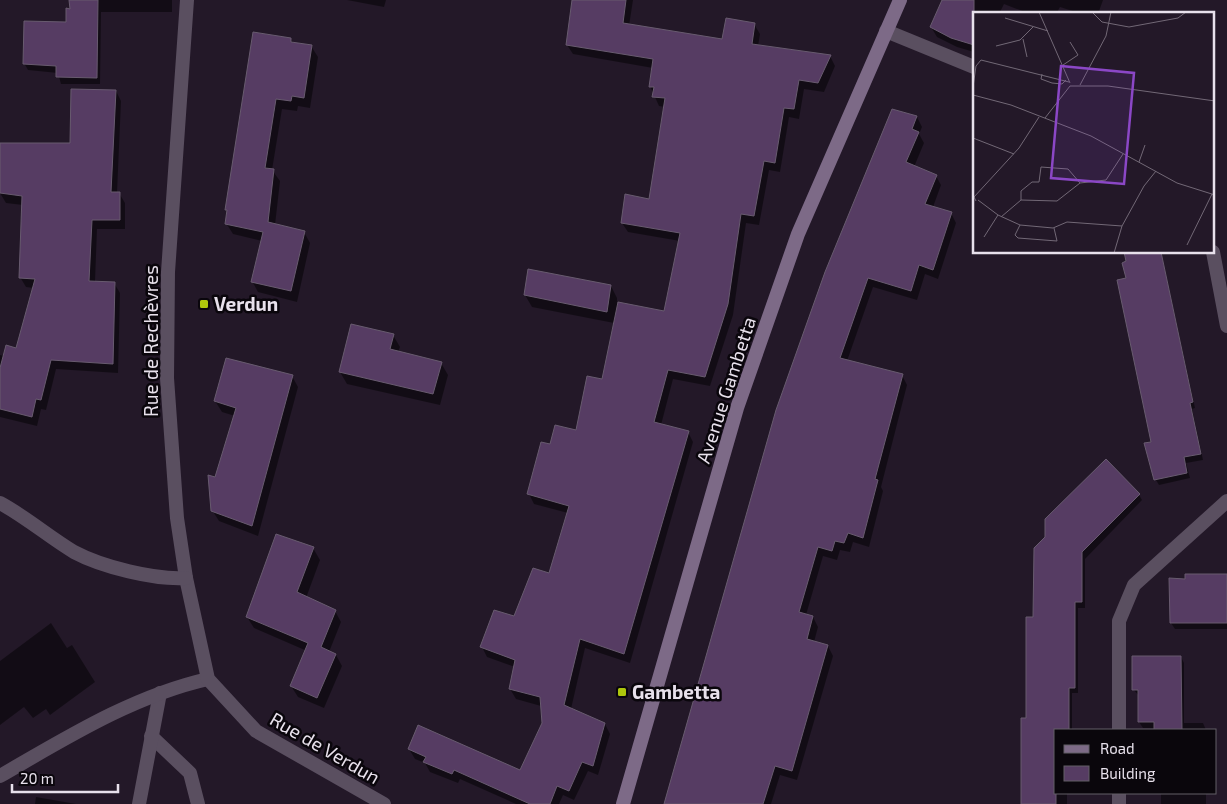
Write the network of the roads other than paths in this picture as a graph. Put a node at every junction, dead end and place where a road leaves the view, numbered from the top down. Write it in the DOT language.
graph roads {
  1 [pos="187,0"];
  2 [pos="900,0"];
  3 [pos="886,31"];
  4 [pos="973,67"];
  5 [pos="1213,254"];
  6 [pos="1227,326"];
  7 [pos="1227,501"];
  8 [pos="0,503"];
  9 [pos="186,578"];
  10 [pos="208,679"];
  11 [pos="160,693"];
  12 [pos="1119,729"];
  13 [pos="150,736"];
  14 [pos="0,776"];
  15 [pos="138,804"];
  16 [pos="198,804"];
  17 [pos="384,804"];
  18 [pos="623,804"];
  1 -- 9 [label="street, Rue de Rechèvres"];
  2 -- 3 [label="main road, Avenue Gambetta"];
  3 -- 4 [label="street"];
  3 -- 18 [label="main road, Avenue Gambetta"];
  5 -- 6 [label="street"];
  7 -- 12 [label="street"];
  8 -- 9 [label="street"];
  9 -- 10 [label="street, Rue de Rechèvres"];
  10 -- 11 [label="street"];
  10 -- 17 [label="street, Rue de Verdun"];
  11 -- 13 [label="street"];
  11 -- 14 [label="street"];
  13 -- 15 [label="street"];
  13 -- 16 [label="street"];
}
